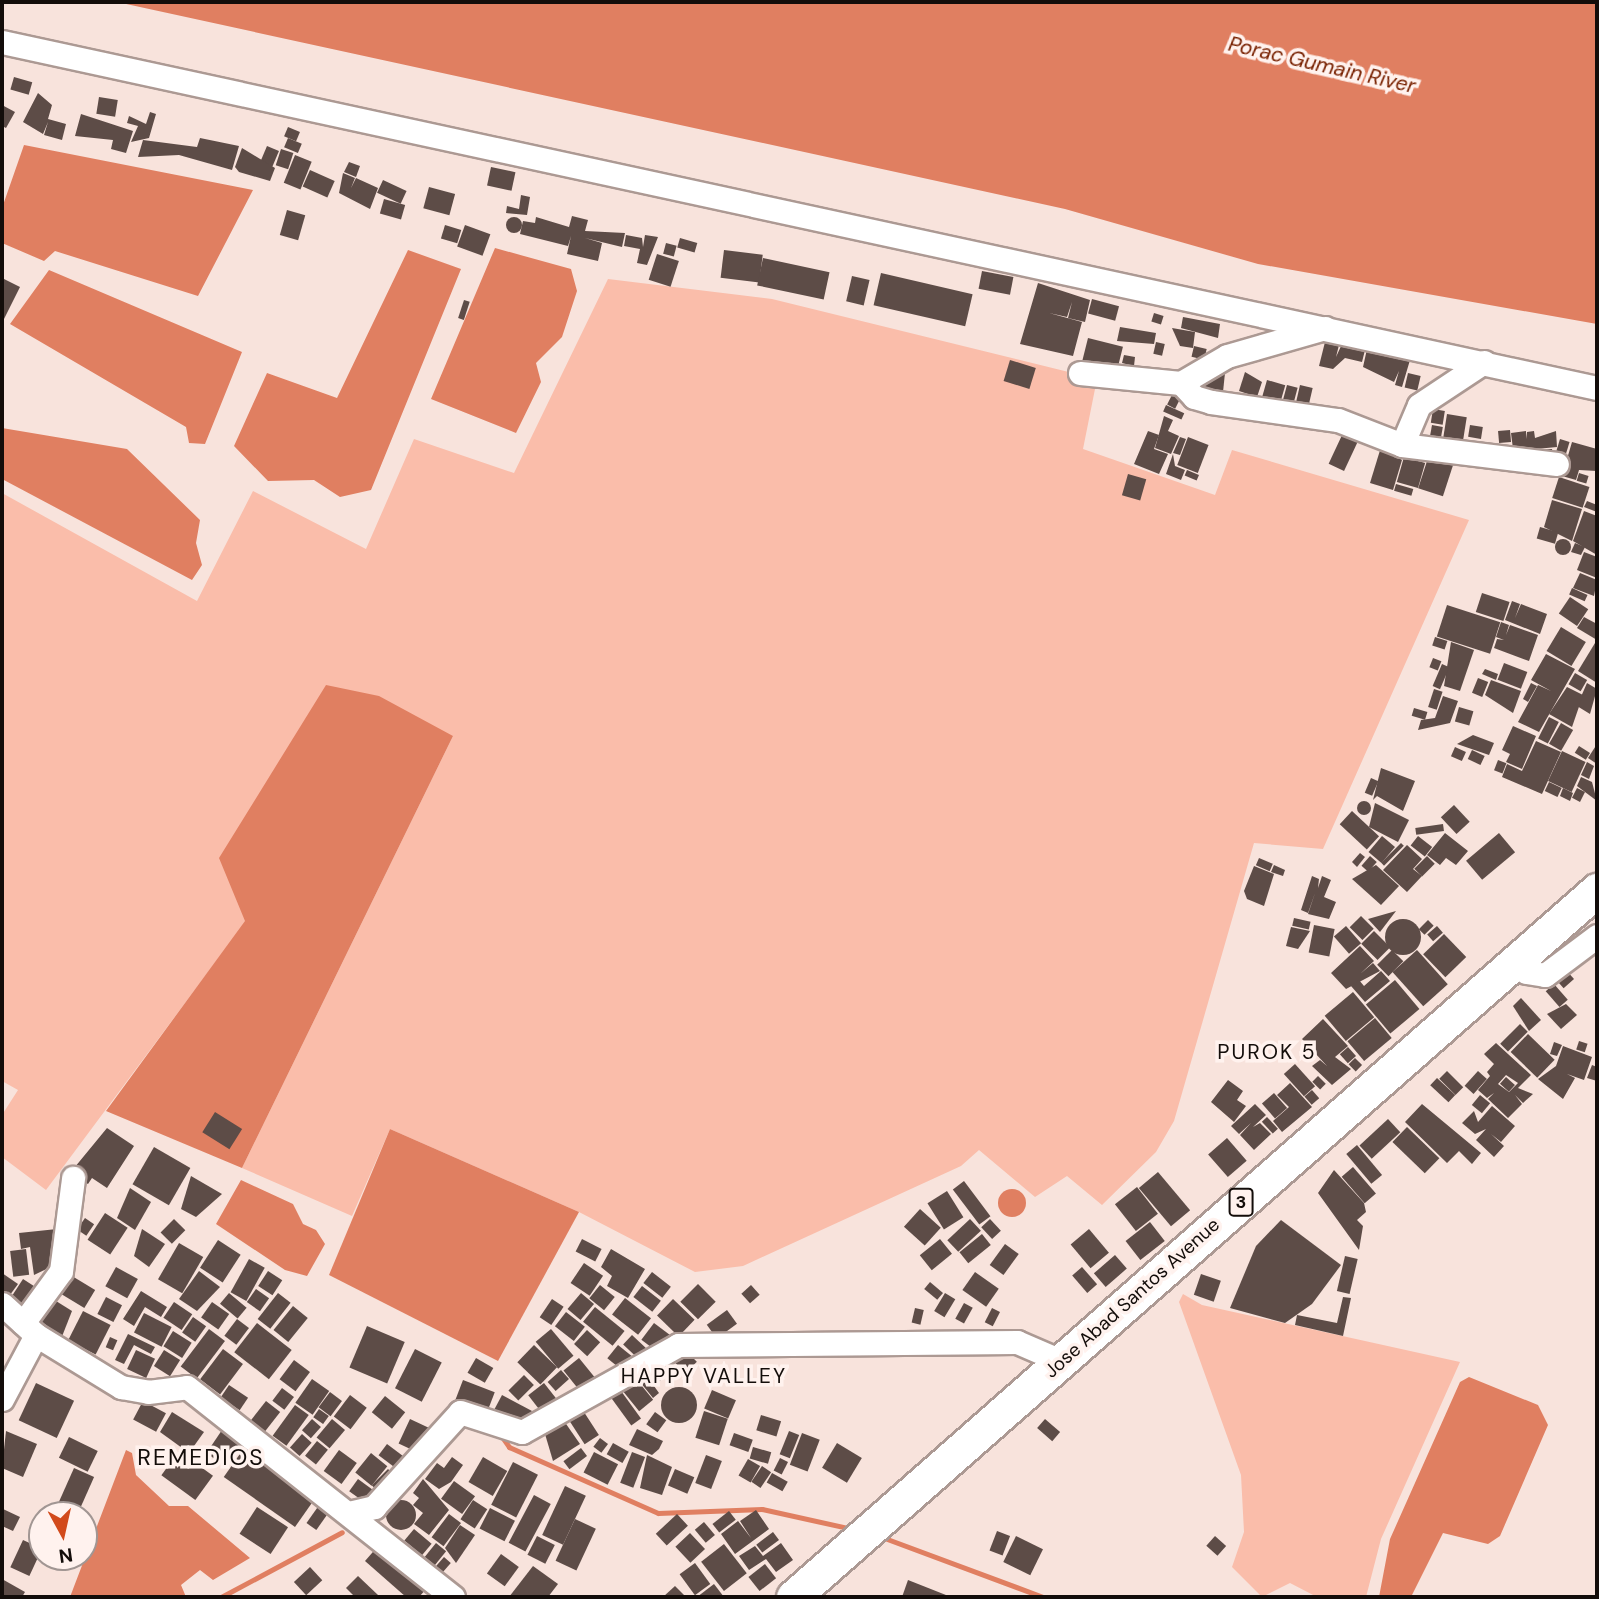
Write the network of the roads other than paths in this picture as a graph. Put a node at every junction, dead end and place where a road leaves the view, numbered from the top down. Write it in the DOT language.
graph roads {
  1 [pos="2,42"];
  2 [pos="1325,328"];
  3 [pos="1485,362"];
  4 [pos="1080,373"];
  5 [pos="1181,383"];
  6 [pos="1597,388"];
  7 [pos="1402,445"];
  8 [pos="1557,464"];
  9 [pos="1597,890"];
  10 [pos="1597,936"];
  11 [pos="1515,960"];
  12 [pos="73,1178"];
  13 [pos="2,1304"];
  14 [pos="29,1329"];
  15 [pos="1061,1361"];
  16 [pos="2,1399"];
  17 [pos="353,1512"];
  18 [pos="453,1597"];
  19 [pos="793,1597"];
  1 -- 2 [label="street"];
  2 -- 3 [label="street"];
  2 -- 5 [label="street"];
  3 -- 6 [label="street"];
  3 -- 7 [label="street"];
  4 -- 5 [label="street"];
  5 -- 7 [label="street"];
  7 -- 8 [label="street"];
  9 -- 11 [label="highway, Jose Abad Santos Avenue / 3"];
  10 -- 11 [label="street"];
  11 -- 15 [label="highway, Jose Abad Santos Avenue / 3"];
  12 -- 14 [label="street"];
  13 -- 14 [label="street"];
  14 -- 16 [label="street"];
  14 -- 17 [label="street"];
  15 -- 17 [label="street"];
  15 -- 19 [label="highway, Jose Abad Santos Avenue / 3"];
  17 -- 18 [label="street"];
}
